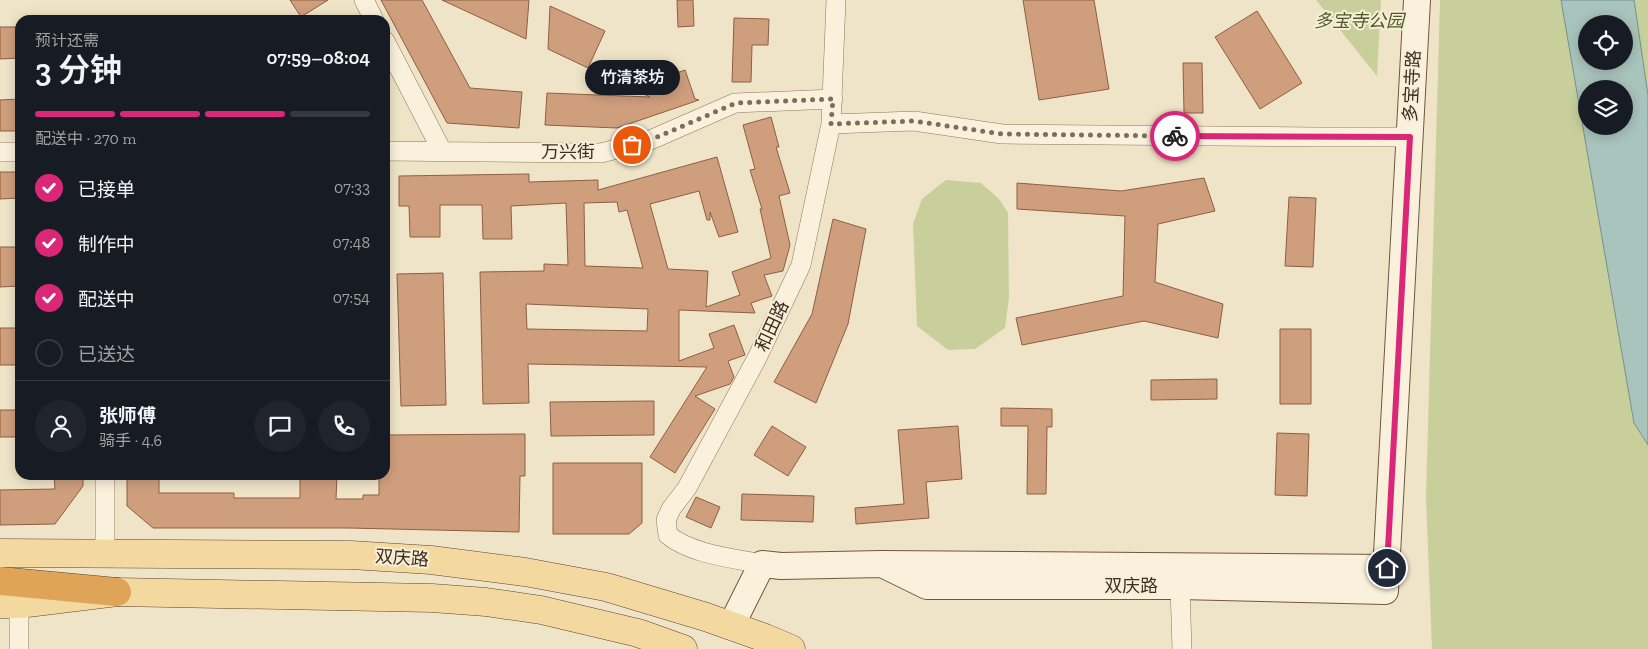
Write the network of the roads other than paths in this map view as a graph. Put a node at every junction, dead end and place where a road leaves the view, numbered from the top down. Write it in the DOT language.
graph roads {
  1 [pos="364,0"];
  2 [pos="836,0"];
  3 [pos="1417,0"];
  4 [pos="372,15"];
  5 [pos="390,51"];
  6 [pos="833,99"];
  7 [pos="831,124"];
  8 [pos="1410,137"];
  9 [pos="390,151"];
  10 [pos="442,151"];
  11 [pos="0,152"];
  12 [pos="15,152"];
  13 [pos="105,480"];
  14 [pos="0,553"];
  15 [pos="105,554"];
  16 [pos="762,564"];
  17 [pos="882,564"];
  18 [pos="1386,579"];
  19 [pos="0,581"];
  20 [pos="1180,586"];
  21 [pos="117,592"];
  22 [pos="10,604"];
  23 [pos="731,626"];
  24 [pos="19,649"];
  25 [pos="683,649"];
  26 [pos="792,649"];
  27 [pos="1182,649"];
  1 -- 4 [label="street"];
  2 -- 6 [label="street, 和田路"];
  3 -- 8 [label="street, 多宝寺路"];
  5 -- 10 [label="street"];
  6 -- 7 [label="street, 和田路"];
  6 -- 10 [label="street, 万兴街"];
  7 -- 8 [label="street"];
  7 -- 16 [label="street, 和田路"];
  8 -- 18 [label="street, 多宝寺路"];
  9 -- 10 [label="street, 万兴街"];
  11 -- 12 [label="street"];
  13 -- 15 [label="street"];
  14 -- 15 [label="main road, 双庆路"];
  15 -- 23 [label="main road, 双庆路"];
  16 -- 17 [label="street, 双庆路"];
  16 -- 23 [label="street"];
  17 -- 18 [label="street, 双庆路"];
  17 -- 20 [label="street, 双庆路"];
  18 -- 20 [label="street, 双庆路"];
  19 -- 21 [label="highway"];
  20 -- 27 [label="street"];
  21 -- 22 [label="main road"];
  21 -- 25 [label="main road"];
  22 -- 24 [label="street"];
  23 -- 26 [label="main road, 双庆路"];
}
